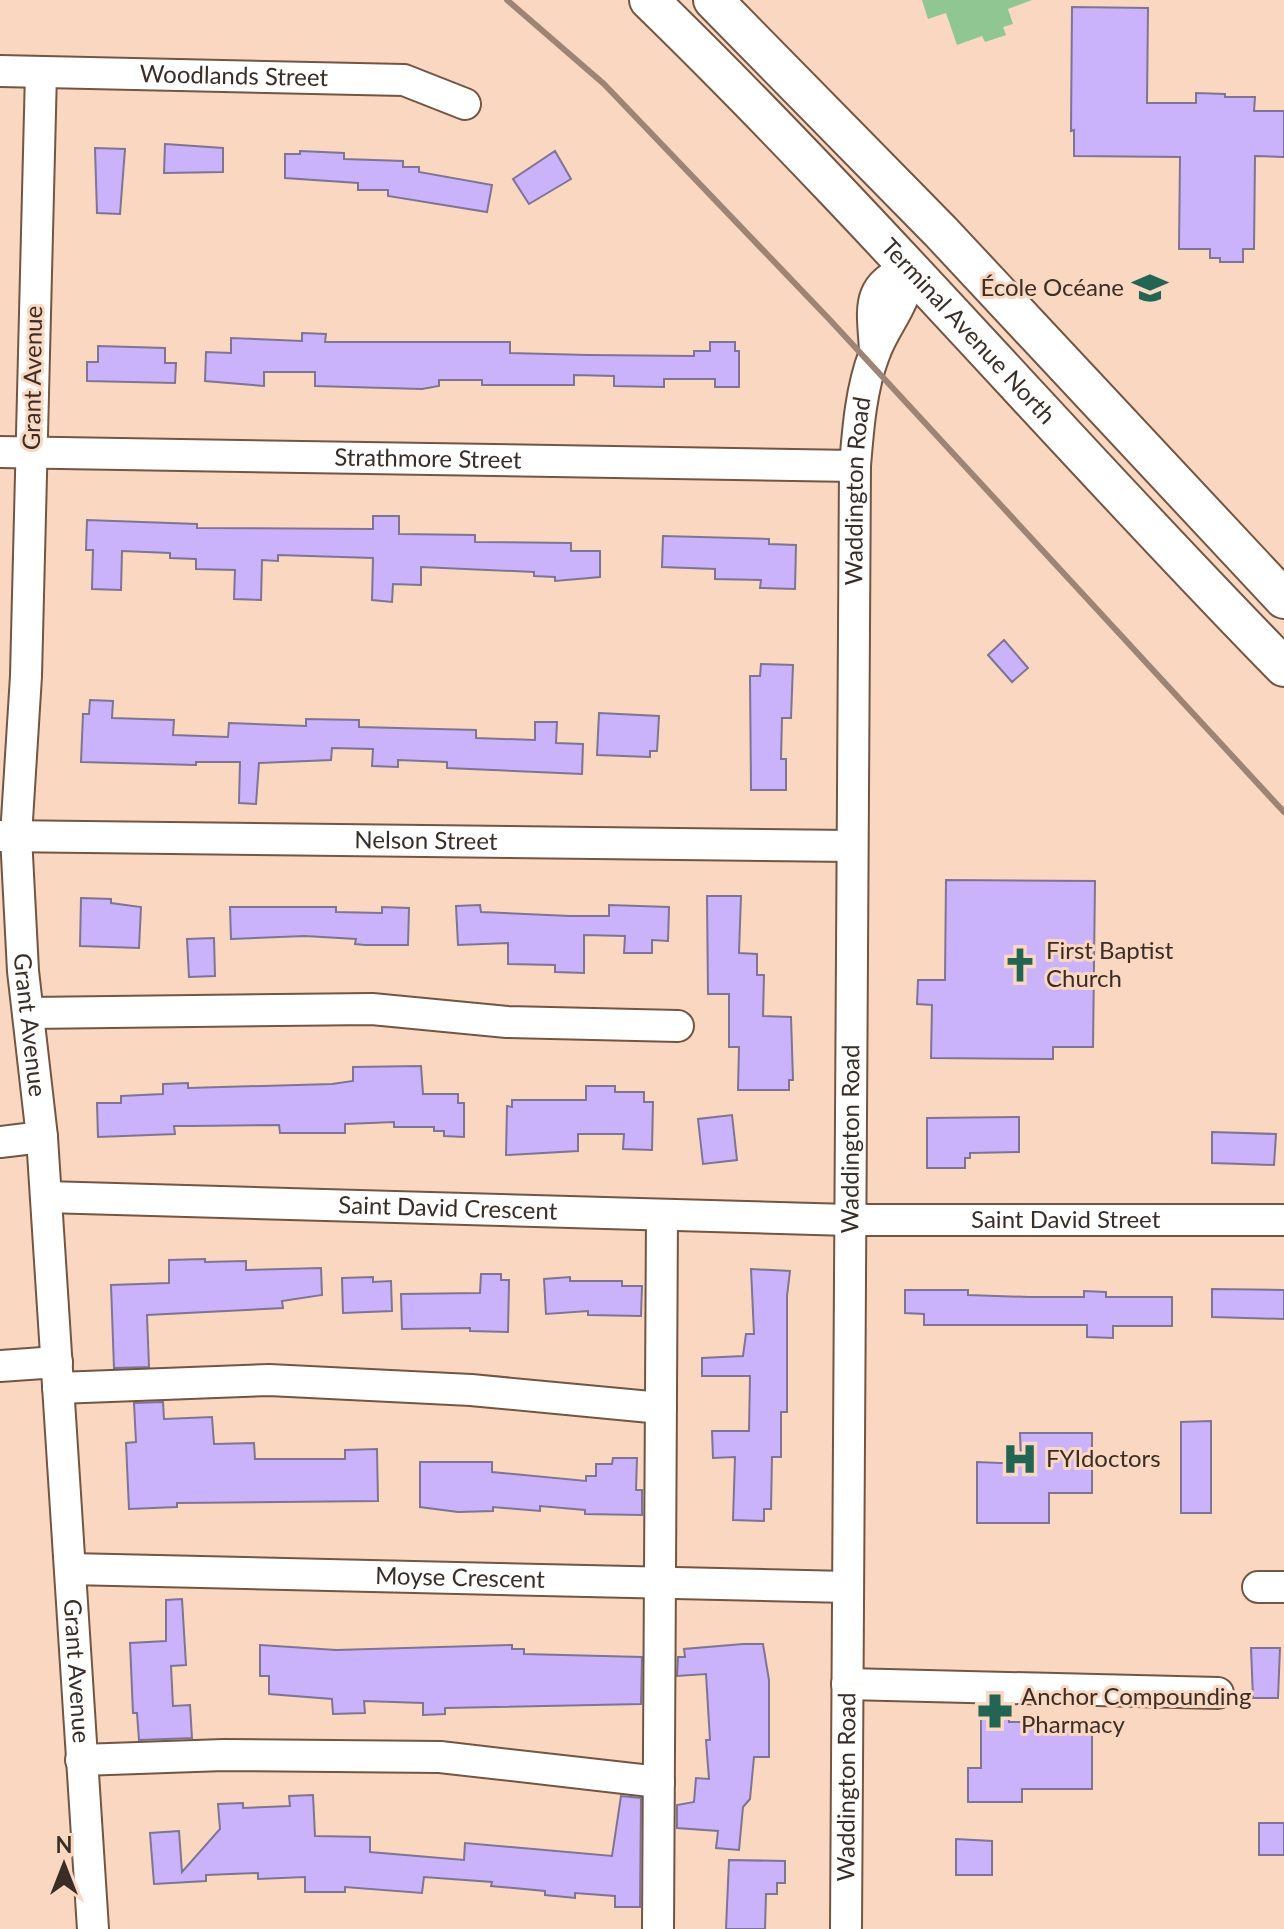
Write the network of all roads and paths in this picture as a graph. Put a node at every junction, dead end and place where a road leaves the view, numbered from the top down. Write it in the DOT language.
graph roads {
  1 [pos="649,0"];
  2 [pos="712,0"];
  3 [pos="0,71"];
  4 [pos="41,72"];
  5 [pos="465,104"];
  6 [pos="909,269"];
  7 [pos="1118,424"];
  8 [pos="0,452"];
  9 [pos="31,453"];
  10 [pos="855,466"];
  11 [pos="1284,599"];
  12 [pos="1284,667"];
  13 [pos="8,836"];
  14 [pos="852,846"];
  15 [pos="10,933"];
  16 [pos="12,975"];
  17 [pos="28,1013"];
  18 [pos="678,1026"];
  19 [pos="42,1137"];
  20 [pos="0,1142"];
  21 [pos="46,1197"];
  22 [pos="662,1215"];
  23 [pos="849,1220"];
  24 [pos="1284,1220"];
  25 [pos="0,1366"];
  26 [pos="58,1375"];
  27 [pos="661,1408"];
  28 [pos="70,1569"];
  29 [pos="661,1584"];
  30 [pos="848,1587"];
  31 [pos="847,1684"];
  32 [pos="1218,1693"];
  33 [pos="81,1760"];
  34 [pos="659,1782"];
  35 [pos="93,1929"];
  36 [pos="658,1929"];
  37 [pos="846,1929"];
  1 -- 6 [label="main road, Terminal Avenue North"];
  2 -- 6 [label="main road"];
  2 -- 7 [label="main road, Terminal Avenue North"];
  3 -- 4 [label="street, Woodlands Street"];
  4 -- 5 [label="street, Woodlands Street"];
  4 -- 9 [label="street, Grant Avenue"];
  6 -- 7 [label="main road"];
  6 -- 10 [label="street, Waddington Road"];
  6 -- 12 [label="main road, Terminal Avenue North"];
  7 -- 11 [label="main road, Terminal Avenue North"];
  8 -- 9 [label="street, Strathmore Street"];
  9 -- 10 [label="street, Strathmore Street"];
  9 -- 13 [label="street, Grant Avenue"];
  10 -- 14 [label="street, Waddington Road"];
  13 -- 14 [label="street, Nelson Street"];
  13 -- 15 [label="street, Grant Avenue"];
  14 -- 23 [label="street, Waddington Road"];
  15 -- 16 [label="street, Grant Avenue"];
  16 -- 17 [label="street, Grant Avenue"];
  17 -- 18 [label="street"];
  17 -- 19 [label="street, Grant Avenue"];
  19 -- 20 [label="street"];
  19 -- 21 [label="street, Grant Avenue"];
  21 -- 22 [label="street, Saint David Crescent"];
  21 -- 26 [label="street, Grant Avenue"];
  22 -- 23 [label="street, Saint David Crescent"];
  22 -- 27 [label="street"];
  23 -- 24 [label="street, Saint David Street"];
  23 -- 30 [label="street, Waddington Road"];
  25 -- 26 [label="street"];
  26 -- 27 [label="street"];
  26 -- 28 [label="street, Grant Avenue"];
  27 -- 29 [label="street"];
  28 -- 29 [label="street, Moyse Crescent"];
  28 -- 33 [label="street, Grant Avenue"];
  29 -- 30 [label="street, Moyse Crescent"];
  29 -- 34 [label="street"];
  30 -- 31 [label="street, Waddington Road"];
  31 -- 32 [label="street"];
  31 -- 37 [label="street, Waddington Road"];
  33 -- 34 [label="street"];
  33 -- 35 [label="street, Grant Avenue"];
  34 -- 36 [label="street"];
}
